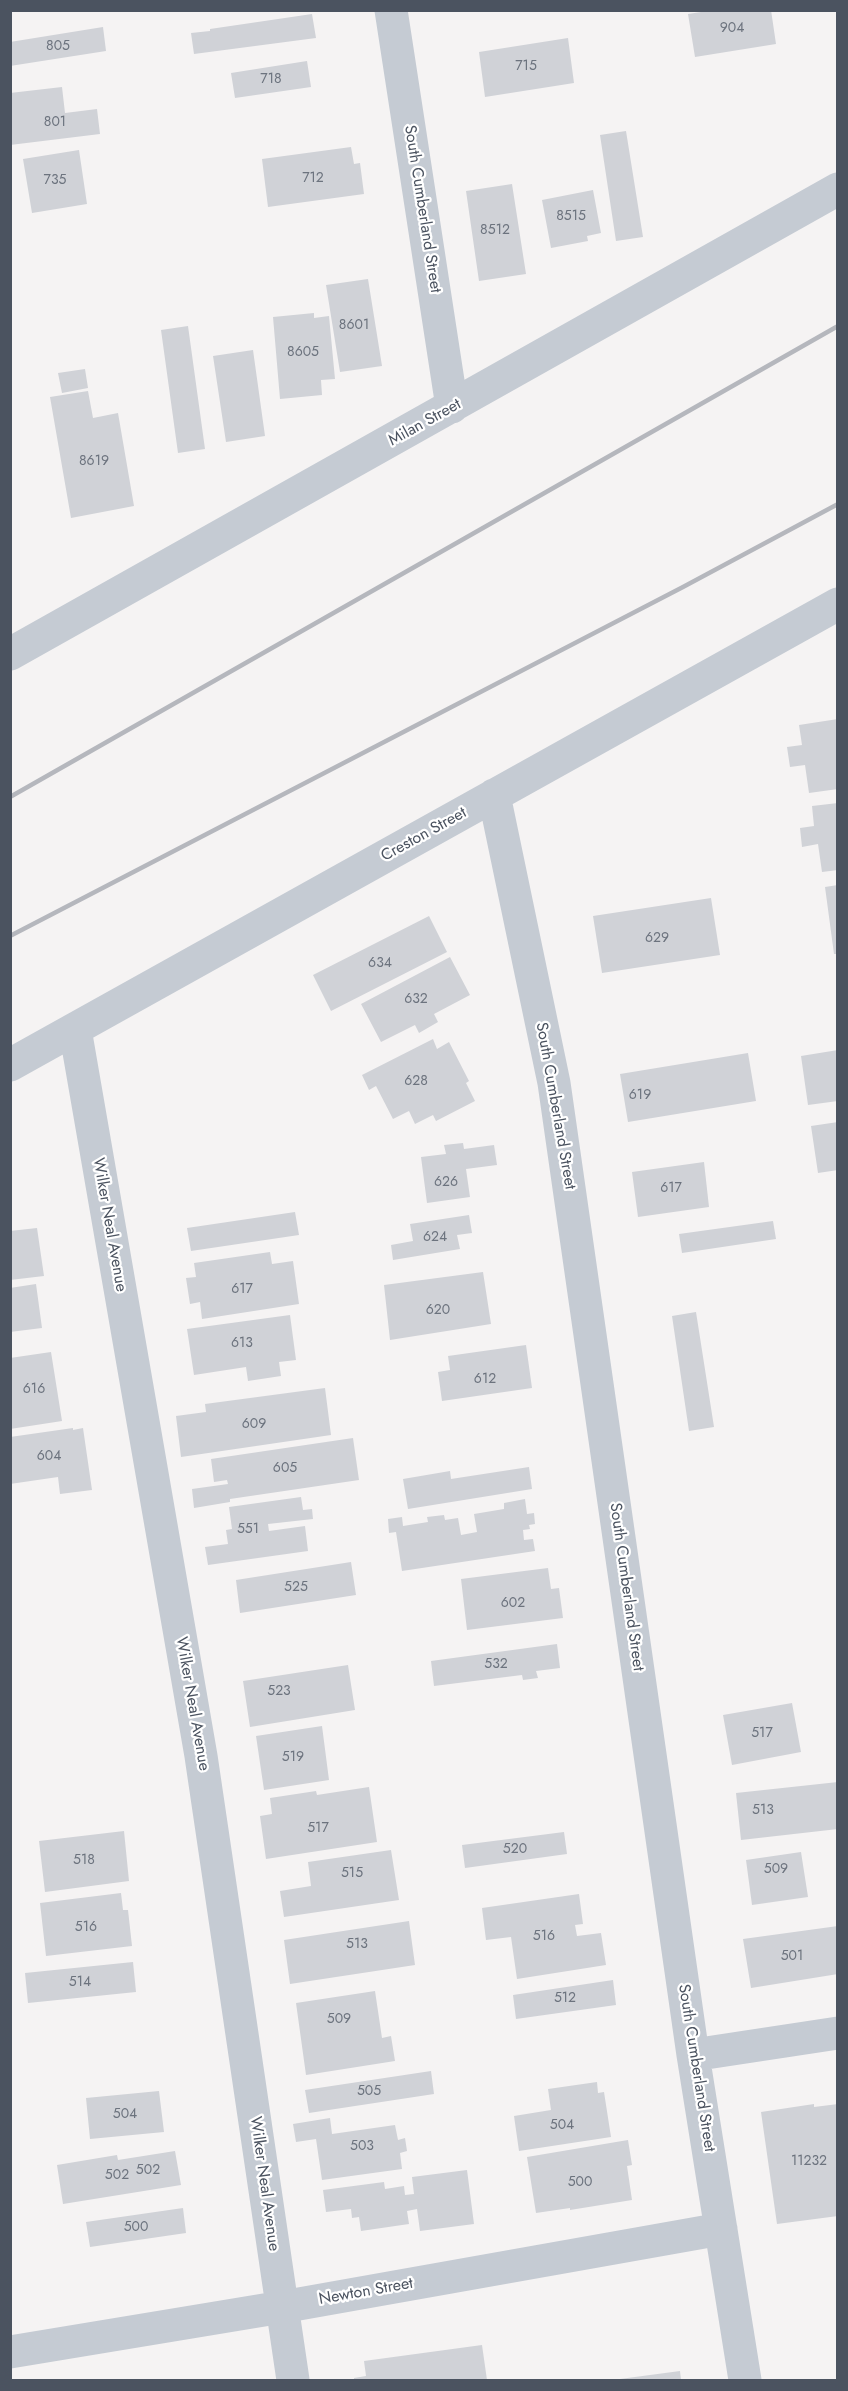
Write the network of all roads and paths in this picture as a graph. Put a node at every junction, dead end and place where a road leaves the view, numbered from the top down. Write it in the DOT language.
graph roads {
  1 [pos="391,10"];
  2 [pos="837,189"];
  3 [pos="452,407"];
  4 [pos="837,604"];
  5 [pos="11,651"];
  6 [pos="494,795"];
  7 [pos="75,1029"];
  8 [pos="10,1065"];
  9 [pos="837,2032"];
  10 [pos="693,2055"];
  11 [pos="721,2229"];
  12 [pos="282,2307"];
  13 [pos="10,2352"];
  14 [pos="293,2380"];
  15 [pos="746,2380"];
  1 -- 3 [label="street, South Cumberland Street"];
  2 -- 3 [label="street, Milan Street"];
  3 -- 5 [label="street, Milan Street"];
  4 -- 6 [label="street, Creston Street"];
  6 -- 7 [label="street, Creston Street"];
  6 -- 10 [label="street, South Cumberland Street"];
  7 -- 8 [label="street, Creston Street"];
  7 -- 12 [label="street, Wilker Neal Avenue"];
  9 -- 10 [label="street"];
  10 -- 11 [label="street, South Cumberland Street"];
  11 -- 12 [label="street, Newton Street"];
  11 -- 15 [label="street, South Cumberland Street"];
  12 -- 13 [label="street, Newton Street"];
  12 -- 14 [label="street, Wilker Neal Avenue"];
}
